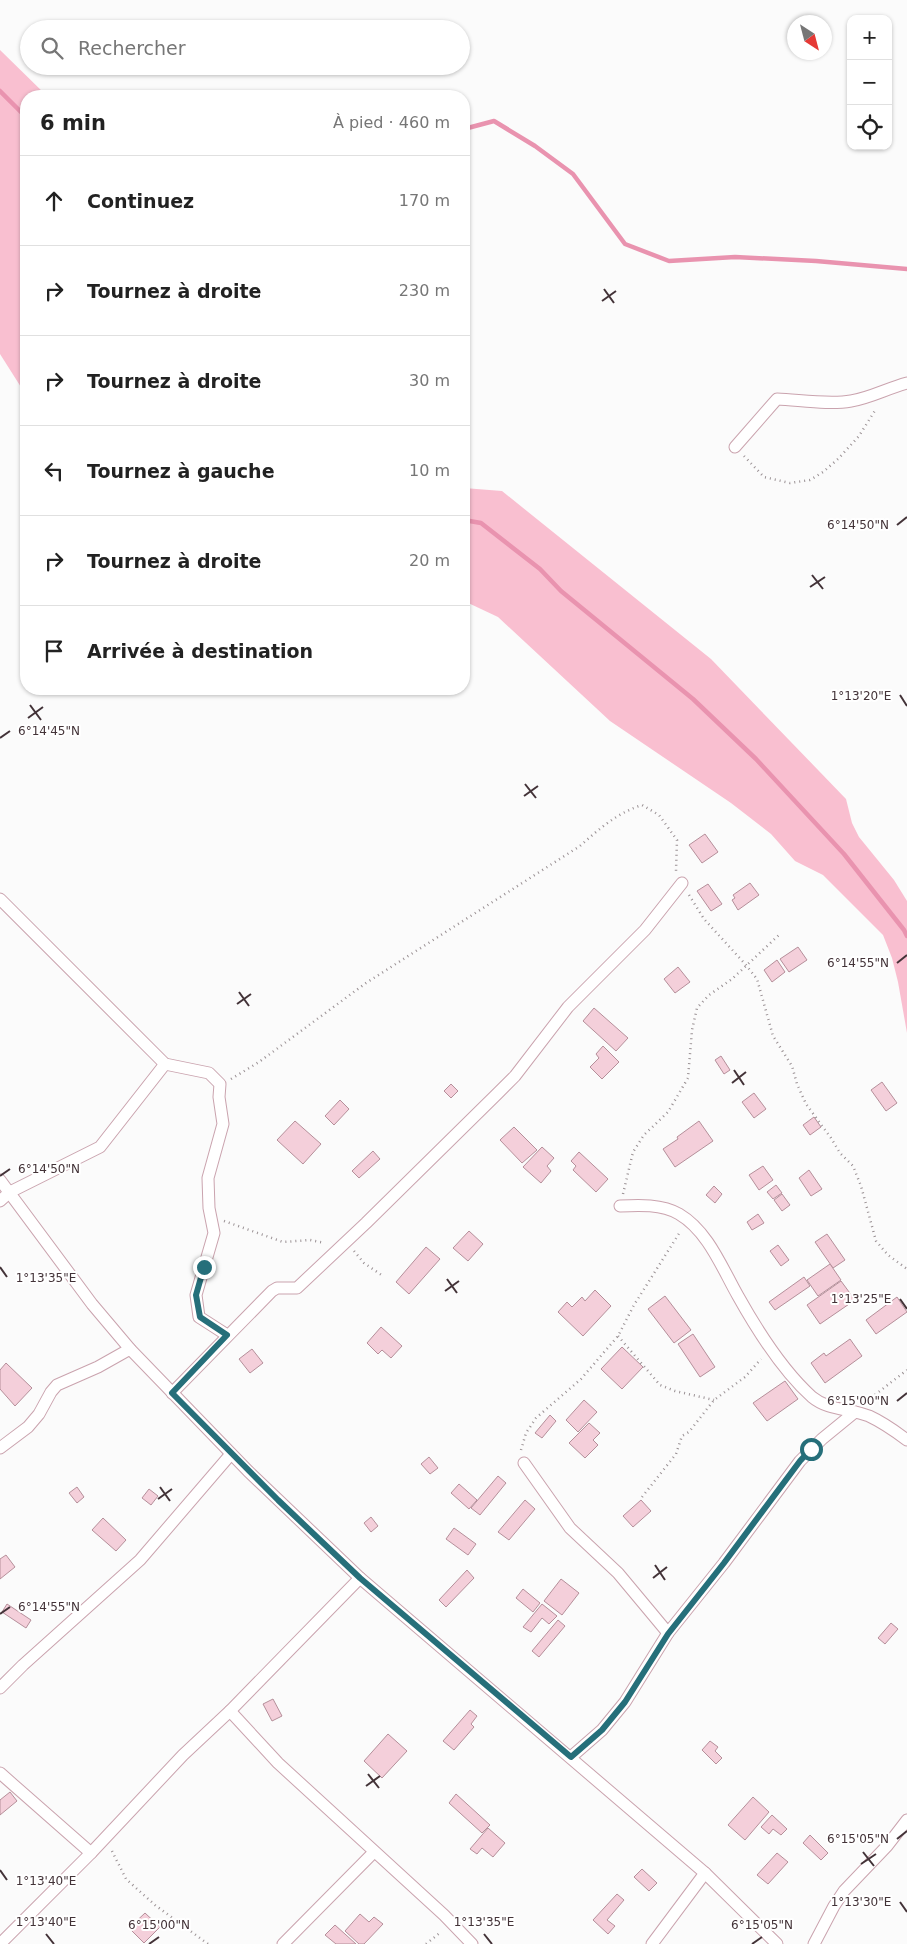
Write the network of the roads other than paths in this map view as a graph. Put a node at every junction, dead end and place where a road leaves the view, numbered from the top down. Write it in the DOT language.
graph roads {
  1 [pos="907,383"];
  2 [pos="735,447"];
  3 [pos="682,883"];
  4 [pos="0,899"];
  5 [pos="165,1064"];
  6 [pos="0,1180"];
  7 [pos="10,1192"];
  8 [pos="0,1201"];
  9 [pos="620,1206"];
  10 [pos="227,1335"];
  11 [pos="130,1349"];
  12 [pos="172,1393"];
  13 [pos="855,1412"];
  14 [pos="907,1440"];
  15 [pos="0,1448"];
  16 [pos="231,1454"];
  17 [pos="524,1463"];
  18 [pos="360,1578"];
  19 [pos="668,1634"];
  20 [pos="0,1688"];
  21 [pos="230,1712"];
  22 [pos="571,1757"];
  23 [pos="0,1773"];
  24 [pos="907,1821"];
  25 [pos="374,1852"];
  26 [pos="91,1853"];
  27 [pos="705,1873"];
  28 [pos="0,1944"];
  29 [pos="283,1944"];
  30 [pos="472,1944"];
  31 [pos="652,1944"];
  32 [pos="777,1944"];
  33 [pos="814,1944"];
  1 -- 2 [label="street"];
  3 -- 10 [label="street"];
  4 -- 5 [label="street"];
  5 -- 7 [label="street"];
  5 -- 10 [label="street"];
  6 -- 7 [label="street"];
  7 -- 8 [label="street"];
  7 -- 11 [label="street"];
  9 -- 13 [label="street"];
  10 -- 12 [label="street"];
  11 -- 12 [label="street"];
  11 -- 15 [label="street"];
  12 -- 16 [label="street"];
  13 -- 14 [label="street"];
  13 -- 19 [label="street"];
  16 -- 18 [label="street"];
  16 -- 20 [label="street"];
  17 -- 19 [label="street"];
  18 -- 21 [label="street"];
  18 -- 22 [label="street"];
  19 -- 22 [label="street"];
  21 -- 25 [label="street"];
  21 -- 26 [label="street"];
  22 -- 27 [label="street"];
  23 -- 26 [label="street"];
  24 -- 33 [label="street"];
  25 -- 29 [label="street"];
  25 -- 30 [label="street"];
  26 -- 28 [label="street"];
  27 -- 31 [label="street"];
  27 -- 32 [label="street"];
}
